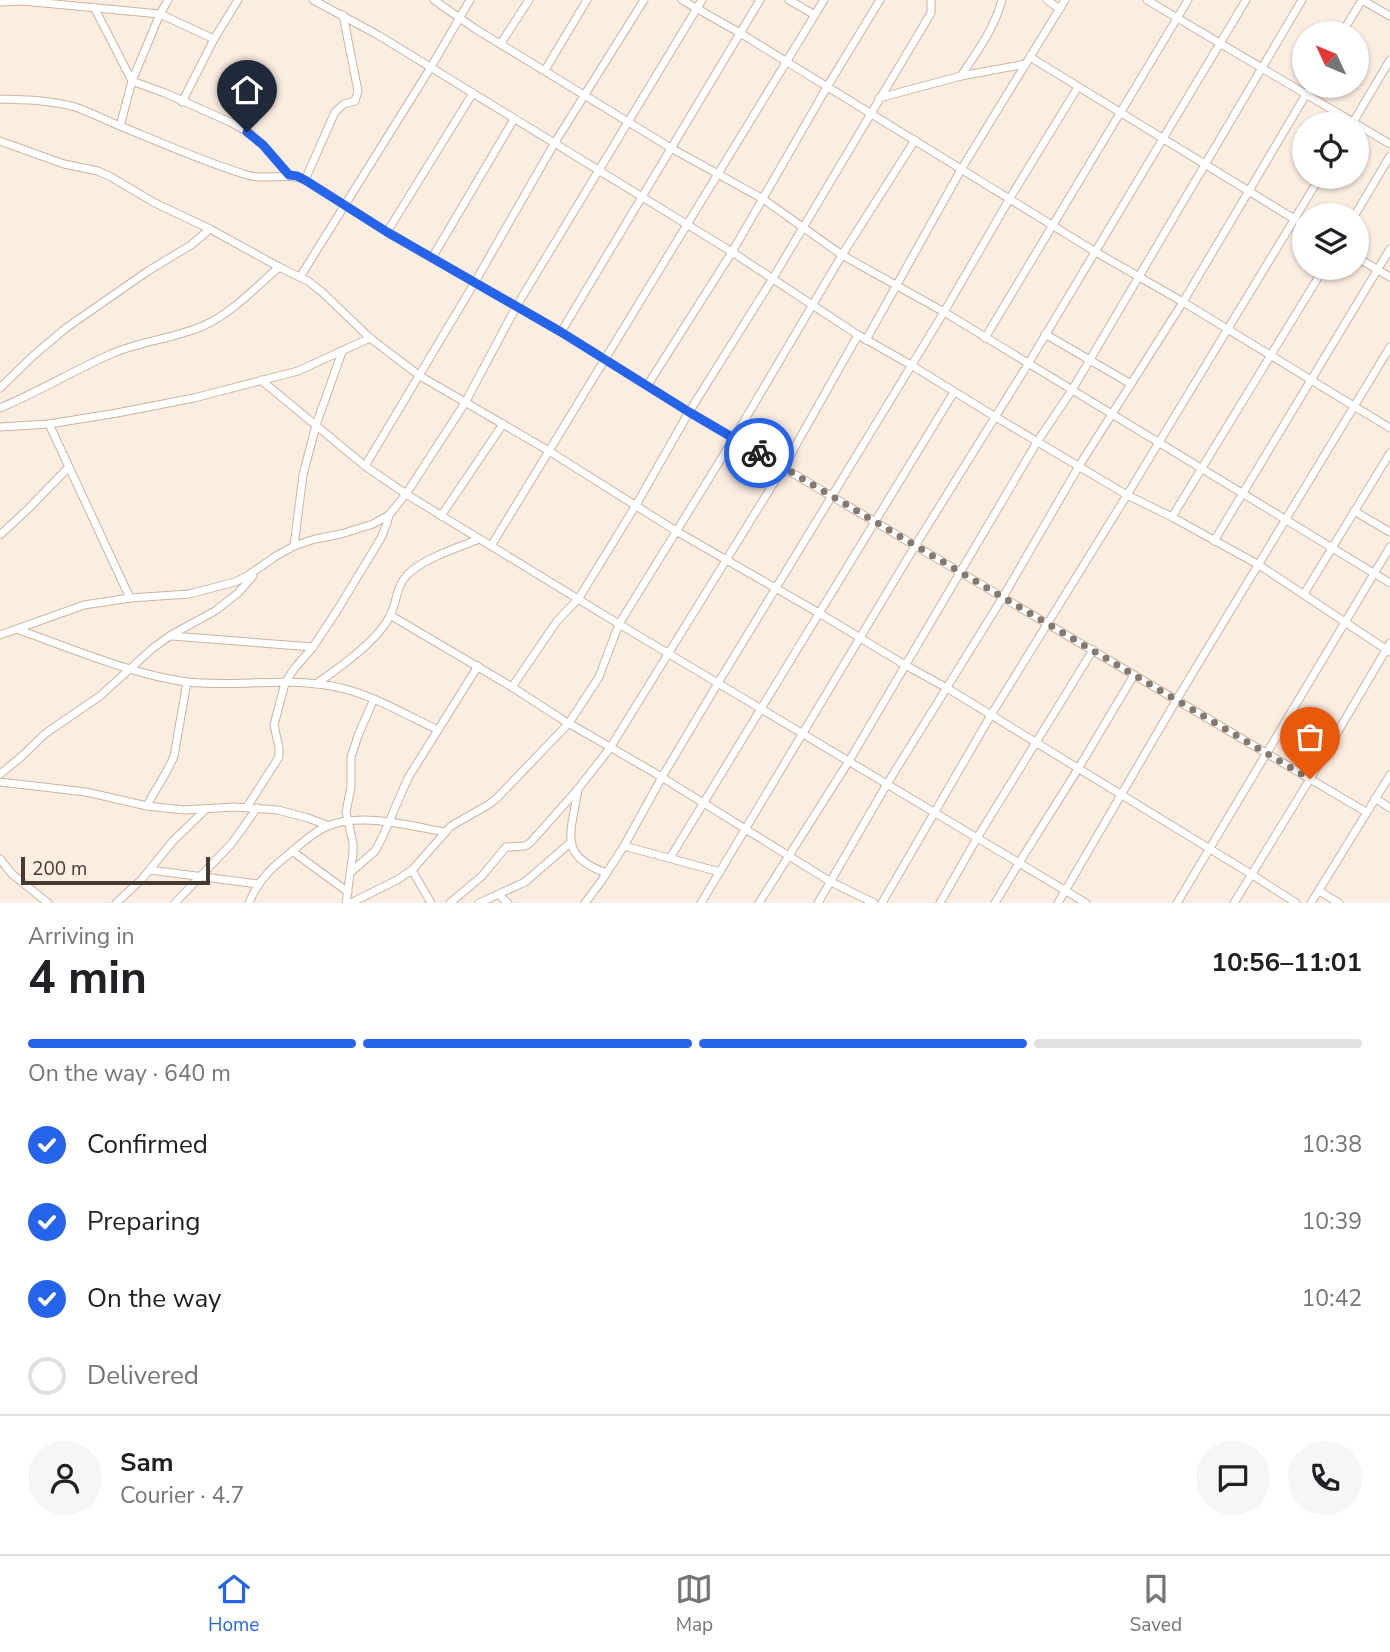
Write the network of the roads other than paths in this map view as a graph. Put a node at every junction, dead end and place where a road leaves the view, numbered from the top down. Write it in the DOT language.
graph roads {
  1 [pos="168,0"];
  2 [pos="238,0"];
  3 [pos="313,0"];
  4 [pos="434,0"];
  5 [pos="470,0"];
  6 [pos="529,0"];
  7 [pos="587,0"];
  8 [pos="644,0"];
  9 [pos="682,0"];
  10 [pos="702,0"];
  11 [pos="760,0"];
  12 [pos="789,0"];
  13 [pos="824,0"];
  14 [pos="880,0"];
  15 [pos="931,0"];
  16 [pos="1002,0"];
  17 [pos="1046,0"];
  18 [pos="1065,0"];
  19 [pos="1147,0"];
  20 [pos="1188,0"];
  21 [pos="1246,0"];
  22 [pos="1302,0"];
  23 [pos="1362,0"];
  24 [pos="0,2"];
  25 [pos="94,7"];
  26 [pos="697,8"];
  27 [pos="1060,9"];
  28 [pos="160,14"];
  29 [pos="343,15"];
  30 [pos="815,15"];
  31 [pos="1390,16"];
  32 [pos="459,18"];
  33 [pos="1177,18"];
  34 [pos="1349,21"];
  35 [pos="740,33"];
  36 [pos="214,39"];
  37 [pos="500,43"];
  38 [pos="1219,43"];
  39 [pos="1390,60"];
  40 [pos="1028,61"];
  41 [pos="787,62"];
  42 [pos="431,67"];
  43 [pos="1262,68"];
  44 [pos="545,69"];
  45 [pos="961,76"];
  46 [pos="132,81"];
  47 [pos="1292,86"];
  48 [pos="827,87"];
  49 [pos="1078,87"];
  50 [pos="473,93"];
  51 [pos="585,94"];
  52 [pos="1304,98"];
  53 [pos="1312,98"];
  54 [pos="0,99"];
  55 [pos="879,99"];
  56 [pos="182,102"];
  57 [pos="1335,112"];
  58 [pos="1359,112"];
  59 [pos="870,113"];
  60 [pos="1121,113"];
  61 [pos="514,119"];
  62 [pos="628,121"];
  63 [pos="120,126"];
  64 [pos="1369,132"];
  65 [pos="1163,138"];
  66 [pos="915,140"];
  67 [pos="0,141"];
  68 [pos="554,144"];
  69 [pos="1390,144"];
  70 [pos="671,148"];
  71 [pos="1390,156"];
  72 [pos="1206,164"];
  73 [pos="961,168"];
  74 [pos="598,170"];
  75 [pos="719,174"];
  76 [pos="289,175"];
  77 [pos="305,180"];
  78 [pos="1249,191"];
  79 [pos="642,196"];
  80 [pos="1010,198"];
  81 [pos="763,199"];
  82 [pos="1362,203"];
  83 [pos="345,205"];
  84 [pos="1292,218"];
  85 [pos="1292,222"];
  86 [pos="688,225"];
  87 [pos="1054,225"];
  88 [pos="803,227"];
  89 [pos="210,229"];
  90 [pos="387,232"];
  91 [pos="1390,249"];
  92 [pos="1094,251"];
  93 [pos="732,252"];
  94 [pos="842,255"];
  95 [pos="432,258"];
  96 [pos="1369,265"];
  97 [pos="279,267"];
  98 [pos="1378,270"];
  99 [pos="1139,277"];
  100 [pos="1390,277"];
  101 [pos="300,278"];
  102 [pos="773,278"];
  103 [pos="1317,280"];
  104 [pos="475,282"];
  105 [pos="897,284"];
  106 [pos="1183,302"];
  107 [pos="813,305"];
  108 [pos="516,307"];
  109 [pos="944,312"];
  110 [pos="1228,330"];
  111 [pos="561,332"];
  112 [pos="1045,334"];
  113 [pos="858,335"];
  114 [pos="370,338"];
  115 [pos="985,338"];
  116 [pos="866,340"];
  117 [pos="1390,347"];
  118 [pos="342,352"];
  119 [pos="1271,355"];
  120 [pos="604,359"];
  121 [pos="1090,359"];
  122 [pos="1028,364"];
  123 [pos="911,365"];
  124 [pos="420,376"];
  125 [pos="261,380"];
  126 [pos="1311,380"];
  127 [pos="1131,384"];
  128 [pos="647,386"];
  129 [pos="0,388"];
  130 [pos="1072,390"];
  131 [pos="954,391"];
  132 [pos="465,403"];
  133 [pos="1355,407"];
  134 [pos="0,408"];
  135 [pos="689,412"];
  136 [pos="1112,414"];
  137 [pos="994,416"];
  138 [pos="49,424"];
  139 [pos="503,424"];
  140 [pos="316,425"];
  141 [pos="0,427"];
  142 [pos="1390,428"];
  143 [pos="734,438"];
  144 [pos="1037,442"];
  145 [pos="1158,443"];
  146 [pos="549,451"];
  147 [pos="1390,453"];
  148 [pos="365,466"];
  149 [pos="1079,466"];
  150 [pos="69,467"];
  151 [pos="783,468"];
  152 [pos="1202,468"];
  153 [pos="406,494"];
  154 [pos="1243,494"];
  155 [pos="1128,495"];
  156 [pos="832,496"];
  157 [pos="636,505"];
  158 [pos="1354,511"];
  159 [pos="389,514"];
  160 [pos="441,516"];
  161 [pos="1172,517"];
  162 [pos="1285,519"];
  163 [pos="874,521"];
  164 [pos="677,531"];
  165 [pos="1390,532"];
  166 [pos="0,535"];
  167 [pos="479,539"];
  168 [pos="1214,541"];
  169 [pos="294,546"];
  170 [pos="491,546"];
  171 [pos="915,546"];
  172 [pos="1390,547"];
  173 [pos="1332,548"];
  174 [pos="727,560"];
  175 [pos="1259,565"];
  176 [pos="260,568"];
  177 [pos="960,572"];
  178 [pos="1374,574"];
  179 [pos="1390,583"];
  180 [pos="775,589"];
  181 [pos="1304,594"];
  182 [pos="1003,597"];
  183 [pos="130,598"];
  184 [pos="579,598"];
  185 [pos="819,613"];
  186 [pos="390,615"];
  187 [pos="1346,622"];
  188 [pos="619,624"];
  189 [pos="1048,624"];
  190 [pos="19,630"];
  191 [pos="0,635"];
  192 [pos="171,635"];
  193 [pos="861,638"];
  194 [pos="313,647"];
  195 [pos="1389,648"];
  196 [pos="1093,650"];
  197 [pos="669,653"];
  198 [pos="905,665"];
  199 [pos="478,666"];
  200 [pos="130,668"];
  201 [pos="1134,674"];
  202 [pos="187,682"];
  203 [pos="718,682"];
  204 [pos="285,683"];
  205 [pos="316,684"];
  206 [pos="512,687"];
  207 [pos="947,688"];
  208 [pos="374,699"];
  209 [pos="1177,699"];
  210 [pos="761,708"];
  211 [pos="990,715"];
  212 [pos="569,723"];
  213 [pos="438,730"];
  214 [pos="804,734"];
  215 [pos="1037,743"];
  216 [pos="610,748"];
  217 [pos="1266,753"];
  218 [pos="849,761"];
  219 [pos="1078,769"];
  220 [pos="0,774"];
  221 [pos="1390,775"];
  222 [pos="662,778"];
  223 [pos="1310,779"];
  224 [pos="0,782"];
  225 [pos="887,784"];
  226 [pos="578,789"];
  227 [pos="1122,795"];
  228 [pos="1375,798"];
  229 [pos="704,804"];
  230 [pos="147,806"];
  231 [pos="247,807"];
  232 [pos="206,808"];
  233 [pos="257,808"];
  234 [pos="1390,808"];
  235 [pos="935,813"];
  236 [pos="1366,813"];
  237 [pos="347,821"];
  238 [pos="390,823"];
  239 [pos="329,825"];
  240 [pos="745,830"];
  241 [pos="445,832"];
  242 [pos="977,838"];
  243 [pos="570,843"];
  244 [pos="624,846"];
  245 [pos="1209,848"];
  246 [pos="292,851"];
  247 [pos="789,856"];
  248 [pos="670,858"];
  249 [pos="0,859"];
  250 [pos="1018,863"];
  251 [pos="149,870"];
  252 [pos="412,870"];
  253 [pos="352,871"];
  254 [pos="719,872"];
  255 [pos="607,873"];
  256 [pos="1251,874"];
  257 [pos="200,876"];
  258 [pos="831,881"];
  259 [pos="258,884"];
  260 [pos="1066,890"];
  261 [pos="348,891"];
  262 [pos="1319,891"];
  263 [pos="499,895"];
  264 [pos="48,903"];
  265 [pos="116,903"];
  266 [pos="175,903"];
  267 [pos="249,903"];
  268 [pos="348,903"];
  269 [pos="431,903"];
  270 [pos="450,903"];
  271 [pos="479,903"];
  272 [pos="508,903"];
  273 [pos="585,903"];
  274 [pos="701,903"];
  275 [pos="759,903"];
  276 [pos="818,903"];
  277 [pos="874,903"];
  278 [pos="882,903"];
  279 [pos="940,903"];
  280 [pos="995,903"];
  281 [pos="1058,903"];
  282 [pos="1086,903"];
  283 [pos="1177,903"];
  284 [pos="1234,903"];
  285 [pos="1296,903"];
  286 [pos="1311,903"];
  287 [pos="1339,903"];
  1 -- 28 [label="street"];
  2 -- 36 [label="street"];
  3 -- 29 [label="street"];
  4 -- 32 [label="street"];
  5 -- 32 [label="street"];
  6 -- 37 [label="street"];
  7 -- 44 [label="street"];
  8 -- 51 [label="street"];
  9 -- 26 [label="street"];
  10 -- 26 [label="street"];
  11 -- 35 [label="street"];
  12 -- 30 [label="street"];
  13 -- 30 [label="street"];
  14 -- 48 [label="street"];
  15 -- 55 [label="street"];
  16 -- 45 [label="street"];
  17 -- 27 [label="street"];
  18 -- 27 [label="street"];
  19 -- 33 [label="street"];
  20 -- 33 [label="street"];
  21 -- 38 [label="street"];
  22 -- 43 [label="street"];
  23 -- 31 [label="street"];
  23 -- 34 [label="street"];
  24 -- 25 [label="street"];
  25 -- 28 [label="street"];
  25 -- 46 [label="street"];
  26 -- 35 [label="street"];
  26 -- 62 [label="street"];
  27 -- 40 [label="street"];
  28 -- 36 [label="street"];
  28 -- 46 [label="street"];
  29 -- 42 [label="street"];
  29 -- 77 [label="street"];
  30 -- 41 [label="street"];
  32 -- 37 [label="street"];
  32 -- 42 [label="street"];
  33 -- 38 [label="street"];
  33 -- 60 [label="street"];
  35 -- 41 [label="street"];
  35 -- 70 [label="street"];
  36 -- 56 [label="street"];
  37 -- 44 [label="street"];
  38 -- 43 [label="street"];
  38 -- 65 [label="street"];
  39 -- 58 [label="street"];
  40 -- 45 [label="street"];
  40 -- 49 [label="street"];
  40 -- 73 [label="street"];
  41 -- 48 [label="street"];
  41 -- 75 [label="street"];
  42 -- 50 [label="street"];
  42 -- 83 [label="street"];
  43 -- 47 [label="street"];
  43 -- 72 [label="street"];
  44 -- 51 [label="street"];
  45 -- 55 [label="street"];
  46 -- 56 [label="street"];
  46 -- 63 [label="street"];
  48 -- 59 [label="street"];
  48 -- 81 [label="street"];
  49 -- 60 [label="street"];
  49 -- 80 [label="street"];
  50 -- 61 [label="street"];
  50 -- 90 [label="street"];
  51 -- 62 [label="street"];
  51 -- 68 [label="street"];
  52 -- 78 [label="street"];
  53 -- 57 [label="street"];
  54 -- 63 [label="street"];
  55 -- 59 [label="street"];
  56 -- 76 [label="street"];
  59 -- 66 [label="street"];
  59 -- 88 [label="street"];
  60 -- 65 [label="street"];
  60 -- 87 [label="street"];
  61 -- 68 [label="street"];
  61 -- 95 [label="street"];
  62 -- 70 [label="street"];
  62 -- 74 [label="street"];
  63 -- 76 [label="street"];
  64 -- 69 [label="street"];
  65 -- 72 [label="street"];
  65 -- 92 [label="street"];
  66 -- 73 [label="street"];
  66 -- 94 [label="street"];
  67 -- 89 [label="street"];
  68 -- 74 [label="street"];
  68 -- 104 [label="street"];
  70 -- 75 [label="street"];
  70 -- 79 [label="street"];
  71 -- 82 [label="street"];
  72 -- 78 [label="street"];
  72 -- 99 [label="street"];
  73 -- 80 [label="street"];
  73 -- 105 [label="street"];
  74 -- 79 [label="street"];
  74 -- 108 [label="street"];
  75 -- 81 [label="street"];
  75 -- 86 [label="street"];
  76 -- 77 [label="street"];
  77 -- 83 [label="street"];
  78 -- 84 [label="street"];
  78 -- 106 [label="street"];
  79 -- 86 [label="street"];
  79 -- 111 [label="street"];
  80 -- 87 [label="street"];
  80 -- 109 [label="street"];
  81 -- 88 [label="street"];
  81 -- 93 [label="street"];
  83 -- 90 [label="street"];
  83 -- 101 [label="street"];
  85 -- 110 [label="street"];
  86 -- 93 [label="street"];
  86 -- 120 [label="street"];
  87 -- 92 [label="street"];
  87 -- 115 [label="street"];
  88 -- 94 [label="street"];
  88 -- 102 [label="street"];
  89 -- 97 [label="street"];
  89 -- 129 [label="street"];
  90 -- 95 [label="street"];
  91 -- 98 [label="street"];
  92 -- 99 [label="street"];
  92 -- 112 [label="street"];
  93 -- 102 [label="street"];
  93 -- 128 [label="street"];
  94 -- 105 [label="street"];
  94 -- 107 [label="street"];
  95 -- 104 [label="street"];
  96 -- 98 [label="street"];
  97 -- 101 [label="street"];
  97 -- 134 [label="street"];
  98 -- 100 [label="street"];
  98 -- 126 [label="street"];
  99 -- 106 [label="street"];
  99 -- 121 [label="street"];
  101 -- 114 [label="street"];
  102 -- 107 [label="street"];
  102 -- 135 [label="street"];
  103 -- 119 [label="street"];
  104 -- 108 [label="street"];
  104 -- 124 [label="street"];
  105 -- 109 [label="street"];
  105 -- 116 [label="street"];
  106 -- 110 [label="street"];
  106 -- 127 [label="street"];
  107 -- 113 [label="street"];
  107 -- 143 [label="street"];
  108 -- 111 [label="street"];
  108 -- 132 [label="street"];
  109 -- 115 [label="street"];
  109 -- 123 [label="street"];
  110 -- 119 [label="street"];
  110 -- 145 [label="street"];
  111 -- 120 [label="street"];
  112 -- 121 [label="street"];
  112 -- 122 [label="street"];
  113 -- 116 [label="street"];
  113 -- 151 [label="street"];
  114 -- 118 [label="street"];
  114 -- 124 [label="street"];
  115 -- 122 [label="street"];
  116 -- 123 [label="street"];
  117 -- 133 [label="street"];
  118 -- 125 [label="street"];
  118 -- 140 [label="street"];
  119 -- 126 [label="street"];
  119 -- 152 [label="street"];
  120 -- 128 [label="street"];
  120 -- 146 [label="street"];
  121 -- 127 [label="street"];
  121 -- 130 [label="street"];
  122 -- 130 [label="street"];
  122 -- 137 [label="street"];
  123 -- 131 [label="street"];
  123 -- 156 [label="street"];
  124 -- 132 [label="street"];
  124 -- 148 [label="street"];
  125 -- 138 [label="street"];
  125 -- 140 [label="street"];
  126 -- 133 [label="street"];
  126 -- 154 [label="street"];
  127 -- 136 [label="street"];
  128 -- 135 [label="street"];
  130 -- 136 [label="street"];
  130 -- 144 [label="street"];
  131 -- 137 [label="street"];
  131 -- 163 [label="street"];
  132 -- 139 [label="street"];
  132 -- 153 [label="street"];
  133 -- 142 [label="street"];
  133 -- 162 [label="street"];
  135 -- 143 [label="street"];
  135 -- 157 [label="street"];
  136 -- 145 [label="street"];
  136 -- 149 [label="street"];
  137 -- 144 [label="street"];
  137 -- 171 [label="street"];
  138 -- 141 [label="street"];
  138 -- 150 [label="street"];
  139 -- 146 [label="street"];
  139 -- 160 [label="street"];
  140 -- 148 [label="street"];
  140 -- 169 [label="street"];
  143 -- 151 [label="street"];
  143 -- 164 [label="street"];
  144 -- 149 [label="street"];
  144 -- 177 [label="street"];
  145 -- 152 [label="street"];
  145 -- 155 [label="street"];
  146 -- 157 [label="street"];
  146 -- 170 [label="street"];
  147 -- 158 [label="street"];
  148 -- 153 [label="street"];
  149 -- 155 [label="street"];
  149 -- 182 [label="street"];
  150 -- 166 [label="street"];
  150 -- 183 [label="street"];
  151 -- 156 [label="street"];
  151 -- 174 [label="street"];
  152 -- 154 [label="street"];
  152 -- 161 [label="street"];
  153 -- 159 [label="street"];
  153 -- 160 [label="street"];
  154 -- 162 [label="street"];
  154 -- 168 [label="street"];
  155 -- 161 [label="street"];
  155 -- 189 [label="street"];
  156 -- 163 [label="street"];
  156 -- 180 [label="street"];
  157 -- 164 [label="street"];
  157 -- 184 [label="street"];
  158 -- 165 [label="street"];
  158 -- 173 [label="street"];
  159 -- 169 [label="street"];
  159 -- 194 [label="street"];
  160 -- 167 [label="street"];
  161 -- 168 [label="street"];
  162 -- 173 [label="street"];
  162 -- 175 [label="street"];
  163 -- 171 [label="street"];
  163 -- 185 [label="street"];
  164 -- 174 [label="street"];
  164 -- 188 [label="street"];
  167 -- 170 [label="street"];
  167 -- 186 [label="street"];
  168 -- 175 [label="street"];
  169 -- 176 [label="street"];
  170 -- 184 [label="street"];
  171 -- 177 [label="street"];
  171 -- 193 [label="street"];
  172 -- 178 [label="street"];
  173 -- 178 [label="street"];
  173 -- 181 [label="street"];
  174 -- 180 [label="street"];
  174 -- 197 [label="street"];
  175 -- 181 [label="street"];
  175 -- 209 [label="street"];
  176 -- 183 [label="street"];
  176 -- 192 [label="street"];
  177 -- 182 [label="street"];
  177 -- 198 [label="street"];
  178 -- 179 [label="street"];
  178 -- 187 [label="street"];
  180 -- 185 [label="street"];
  180 -- 203 [label="street"];
  181 -- 187 [label="street"];
  182 -- 189 [label="street"];
  182 -- 207 [label="street"];
  183 -- 190 [label="street"];
  184 -- 188 [label="street"];
  184 -- 206 [label="street"];
  185 -- 193 [label="street"];
  185 -- 210 [label="street"];
  186 -- 199 [label="street"];
  186 -- 205 [label="street"];
  187 -- 195 [label="street"];
  187 -- 217 [label="street"];
  188 -- 197 [label="street"];
  188 -- 212 [label="street"];
  189 -- 196 [label="street"];
  189 -- 211 [label="street"];
  190 -- 191 [label="street"];
  190 -- 200 [label="street"];
  192 -- 194 [label="street"];
  192 -- 200 [label="street"];
  193 -- 198 [label="street"];
  193 -- 214 [label="street"];
  194 -- 204 [label="street"];
  195 -- 223 [label="street"];
  196 -- 201 [label="street"];
  196 -- 215 [label="street"];
  197 -- 203 [label="street"];
  197 -- 216 [label="street"];
  198 -- 207 [label="street"];
  198 -- 218 [label="street"];
  199 -- 206 [label="street"];
  199 -- 213 [label="street"];
  200 -- 202 [label="street"];
  200 -- 220 [label="street"];
  201 -- 209 [label="street"];
  201 -- 219 [label="street"];
  202 -- 204 [label="street"];
  202 -- 230 [label="street"];
  203 -- 210 [label="street"];
  203 -- 222 [label="street"];
  204 -- 205 [label="street"];
  204 -- 231 [label="street"];
  205 -- 208 [label="street"];
  206 -- 212 [label="street"];
  207 -- 211 [label="street"];
  207 -- 225 [label="street"];
  208 -- 213 [label="street"];
  208 -- 237 [label="street"];
  209 -- 217 [label="street"];
  209 -- 227 [label="street"];
  210 -- 214 [label="street"];
  210 -- 229 [label="street"];
  211 -- 215 [label="street"];
  211 -- 235 [label="street"];
  212 -- 216 [label="street"];
  212 -- 241 [label="street"];
  213 -- 238 [label="street"];
  214 -- 218 [label="street"];
  214 -- 240 [label="street"];
  215 -- 219 [label="street"];
  215 -- 242 [label="street"];
  216 -- 222 [label="street"];
  216 -- 226 [label="street"];
  217 -- 223 [label="street"];
  217 -- 245 [label="street"];
  218 -- 225 [label="street"];
  218 -- 247 [label="street"];
  219 -- 227 [label="street"];
  219 -- 250 [label="street"];
  221 -- 228 [label="street"];
  222 -- 229 [label="street"];
  222 -- 244 [label="street"];
  223 -- 236 [label="street"];
  223 -- 256 [label="street"];
  224 -- 230 [label="street"];
  225 -- 235 [label="street"];
  225 -- 258 [label="street"];
  226 -- 243 [label="street"];
  226 -- 270 [label="street"];
  227 -- 245 [label="street"];
  227 -- 260 [label="street"];
  228 -- 234 [label="street"];
  228 -- 236 [label="street"];
  229 -- 240 [label="street"];
  229 -- 248 [label="street"];
  230 -- 232 [label="street"];
  231 -- 232 [label="street"];
  231 -- 233 [label="street"];
  232 -- 251 [label="street"];
  233 -- 239 [label="street"];
  233 -- 257 [label="street"];
  235 -- 242 [label="street"];
  235 -- 278 [label="street"];
  236 -- 262 [label="street"];
  237 -- 238 [label="street"];
  237 -- 239 [label="street"];
  237 -- 253 [label="street"];
  238 -- 241 [label="street"];
  238 -- 253 [label="street"];
  239 -- 246 [label="street"];
  240 -- 247 [label="street"];
  240 -- 254 [label="street"];
  241 -- 252 [label="street"];
  242 -- 250 [label="street"];
  242 -- 279 [label="street"];
  243 -- 255 [label="street"];
  243 -- 263 [label="street"];
  244 -- 248 [label="street"];
  244 -- 255 [label="street"];
  245 -- 256 [label="street"];
  245 -- 283 [label="street"];
  246 -- 259 [label="street"];
  246 -- 261 [label="street"];
  247 -- 258 [label="street"];
  247 -- 275 [label="street"];
  248 -- 254 [label="street"];
  249 -- 264 [label="street"];
  250 -- 260 [label="street"];
  250 -- 280 [label="street"];
  251 -- 257 [label="street"];
  251 -- 265 [label="street"];
  252 -- 268 [label="street"];
  252 -- 269 [label="street"];
  253 -- 261 [label="street"];
  254 -- 274 [label="street"];
  255 -- 273 [label="street"];
  256 -- 284 [label="street"];
  256 -- 285 [label="street"];
  257 -- 259 [label="street"];
  257 -- 266 [label="street"];
  258 -- 276 [label="street"];
  258 -- 277 [label="street"];
  259 -- 267 [label="street"];
  260 -- 281 [label="street"];
  260 -- 282 [label="street"];
  261 -- 268 [label="street"];
  262 -- 286 [label="street"];
  262 -- 287 [label="street"];
  263 -- 271 [label="street"];
  263 -- 272 [label="street"];
}
